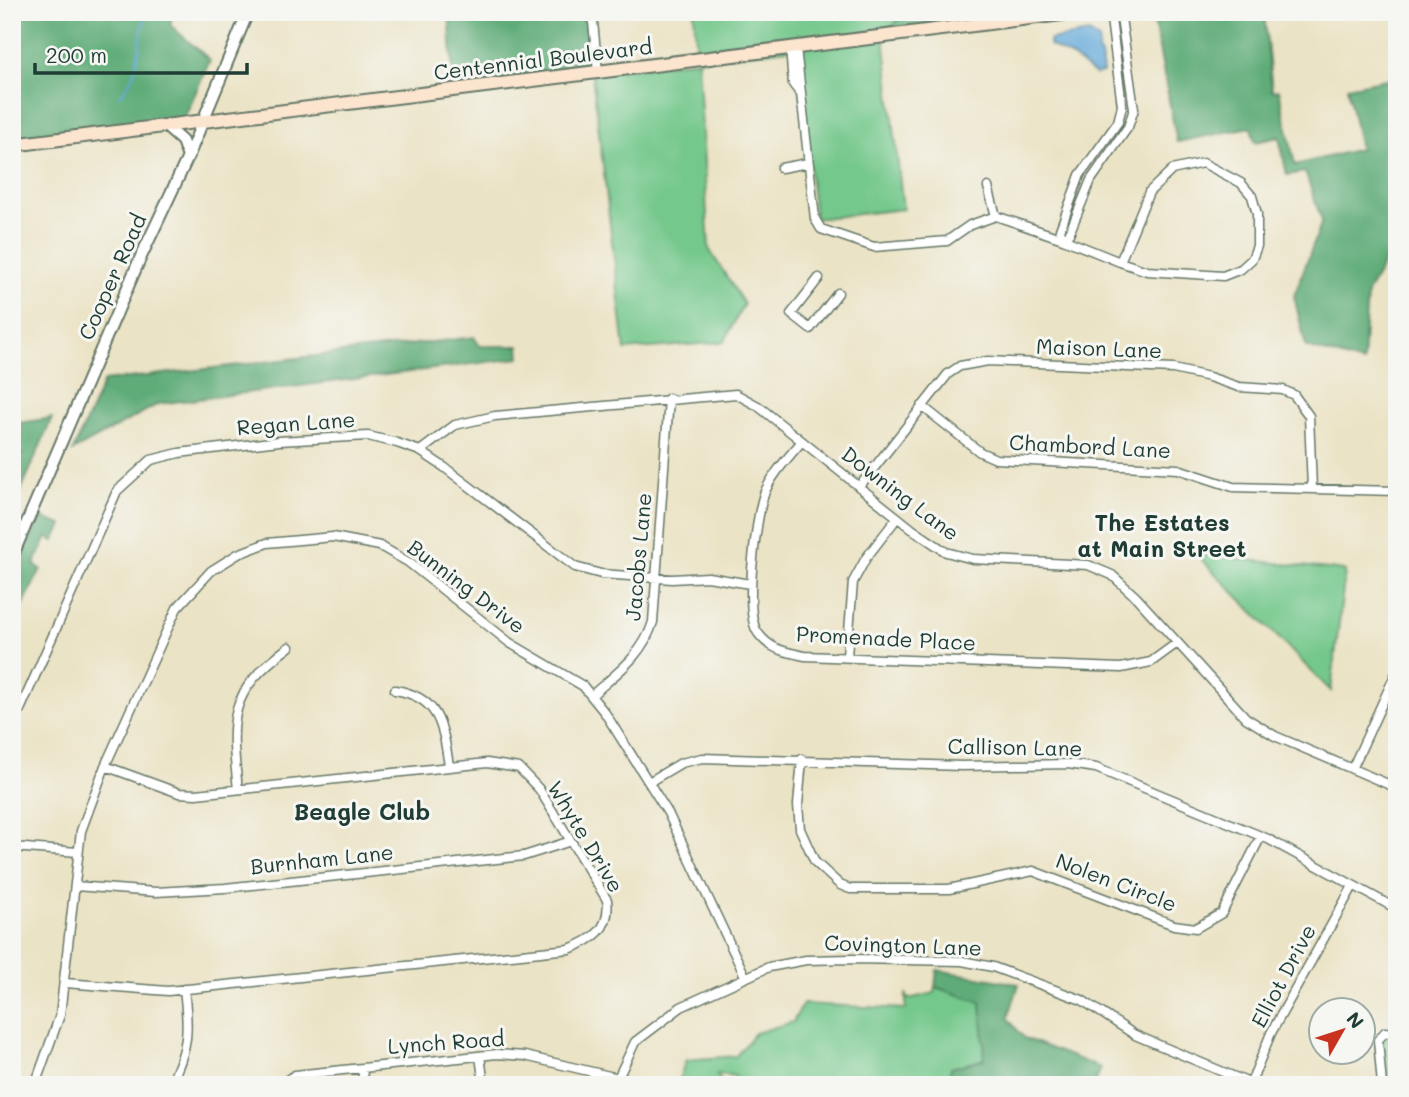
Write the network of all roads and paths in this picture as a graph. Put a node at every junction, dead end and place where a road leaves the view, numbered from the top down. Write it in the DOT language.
graph roads {
  1 [pos="248,12"];
  2 [pos="592,12"];
  3 [pos="1078,12"];
  4 [pos="1116,12"];
  5 [pos="793,48"];
  6 [pos="598,72"];
  7 [pos="201,122"];
  8 [pos="165,126"];
  9 [pos="12,145"];
  10 [pos="188,157"];
  11 [pos="808,163"];
  12 [pos="781,168"];
  13 [pos="988,187"];
  14 [pos="996,216"];
  15 [pos="1063,239"];
  16 [pos="1120,261"];
  17 [pos="819,278"];
  18 [pos="838,293"];
  19 [pos="669,398"];
  20 [pos="922,406"];
  21 [pos="802,441"];
  22 [pos="420,451"];
  23 [pos="859,487"];
  24 [pos="1312,488"];
  25 [pos="1397,491"];
  26 [pos="897,518"];
  27 [pos="12,524"];
  28 [pos="25,529"];
  29 [pos="12,557"];
  30 [pos="656,578"];
  31 [pos="751,584"];
  32 [pos="1177,643"];
  33 [pos="289,647"];
  34 [pos="847,656"];
  35 [pos="1396,676"];
  36 [pos="395,690"];
  37 [pos="592,695"];
  38 [pos="12,729"];
  39 [pos="802,759"];
  40 [pos="105,766"];
  41 [pos="449,766"];
  42 [pos="1352,769"];
  43 [pos="649,782"];
  44 [pos="1397,788"];
  45 [pos="238,789"];
  46 [pos="1261,836"];
  47 [pos="571,841"];
  48 [pos="12,847"];
  49 [pos="78,852"];
  50 [pos="75,886"];
  51 [pos="1353,886"];
  52 [pos="1397,909"];
  53 [pos="745,976"];
  54 [pos="65,983"];
  55 [pos="184,989"];
  56 [pos="1397,1034"];
  57 [pos="480,1056"];
  58 [pos="362,1068"];
  59 [pos="618,1081"];
  60 [pos="1252,1084"];
  61 [pos="35,1085"];
  62 [pos="170,1085"];
  63 [pos="279,1085"];
  64 [pos="364,1085"];
  65 [pos="484,1085"];
  66 [pos="1382,1085"];
  1 -- 7 [label="street, Cooper Road"];
  2 -- 6 [label="street"];
  3 -- 5 [label="main road, Centennial Boulevard"];
  4 -- 15 [label="street"];
  5 -- 6 [label="main road, Centennial Boulevard"];
  5 -- 11 [label="street"];
  6 -- 7 [label="main road, Centennial Boulevard"];
  7 -- 8 [label="main road, Centennial Boulevard"];
  7 -- 10 [label="street, Cooper Road"];
  8 -- 9 [label="main road, Centennial Boulevard"];
  8 -- 10 [label="street"];
  10 -- 28 [label="street, Cooper Road"];
  11 -- 12 [label="street"];
  11 -- 14 [label="street"];
  13 -- 14 [label="street"];
  14 -- 15 [label="street"];
  15 -- 16 [label="street"];
  16 -- 16 [label="street"];
  17 -- 18 [label="street"];
  19 -- 21 [label="street, Downing Lane"];
  19 -- 22 [label="street, Downing Lane"];
  19 -- 30 [label="street, Jacobs Lane"];
  20 -- 23 [label="street, Maison Lane"];
  20 -- 24 [label="street, Chambord Lane"];
  20 -- 24 [label="street, Maison Lane"];
  21 -- 23 [label="street, Downing Lane"];
  21 -- 31 [label="street, Promenade Place"];
  22 -- 30 [label="street, Regan Lane"];
  22 -- 38 [label="street, Regan Lane"];
  23 -- 26 [label="street, Downing Lane"];
  24 -- 25 [label="street, Chambord Lane"];
  26 -- 32 [label="street, Downing Lane"];
  26 -- 34 [label="street"];
  27 -- 28 [label="street"];
  28 -- 29 [label="street, Cooper Road"];
  30 -- 31 [label="street, Regan Lane"];
  30 -- 37 [label="street, Jacobs Lane"];
  31 -- 34 [label="street, Promenade Place"];
  32 -- 34 [label="street, Promenade Place"];
  32 -- 42 [label="street, Downing Lane"];
  33 -- 45 [label="street"];
  35 -- 42 [label="street"];
  36 -- 41 [label="street"];
  37 -- 40 [label="street, Bunning Drive"];
  37 -- 43 [label="street, Bunning Drive"];
  39 -- 43 [label="street, Callison Lane"];
  39 -- 46 [label="street, Callison Lane"];
  39 -- 46 [label="street, Nolen Circle"];
  40 -- 45 [label="street, Whyte Drive"];
  40 -- 49 [label="street, Bunning Drive"];
  41 -- 45 [label="street, Whyte Drive"];
  41 -- 47 [label="street, Whyte Drive"];
  42 -- 44 [label="street, Downing Lane"];
  43 -- 53 [label="street, Bunning Drive"];
  46 -- 51 [label="street, Callison Lane"];
  47 -- 50 [label="street, Burnham Lane"];
  47 -- 55 [label="street, Whyte Drive"];
  48 -- 49 [label="street"];
  49 -- 50 [label="street, Bunning Drive"];
  50 -- 54 [label="street, Bunning Drive"];
  51 -- 52 [label="street, Callison Lane"];
  51 -- 60 [label="street, Elliot Drive"];
  53 -- 59 [label="street, Covington Lane"];
  53 -- 60 [label="street, Covington Lane"];
  54 -- 55 [label="street, Whyte Drive"];
  54 -- 61 [label="street, Bunning Drive"];
  55 -- 62 [label="street"];
  56 -- 66 [label="street"];
  57 -- 58 [label="street, Lynch Road"];
  57 -- 59 [label="street, Lynch Road"];
  57 -- 65 [label="street"];
  58 -- 63 [label="street, Lynch Road"];
  58 -- 64 [label="street"];
}
